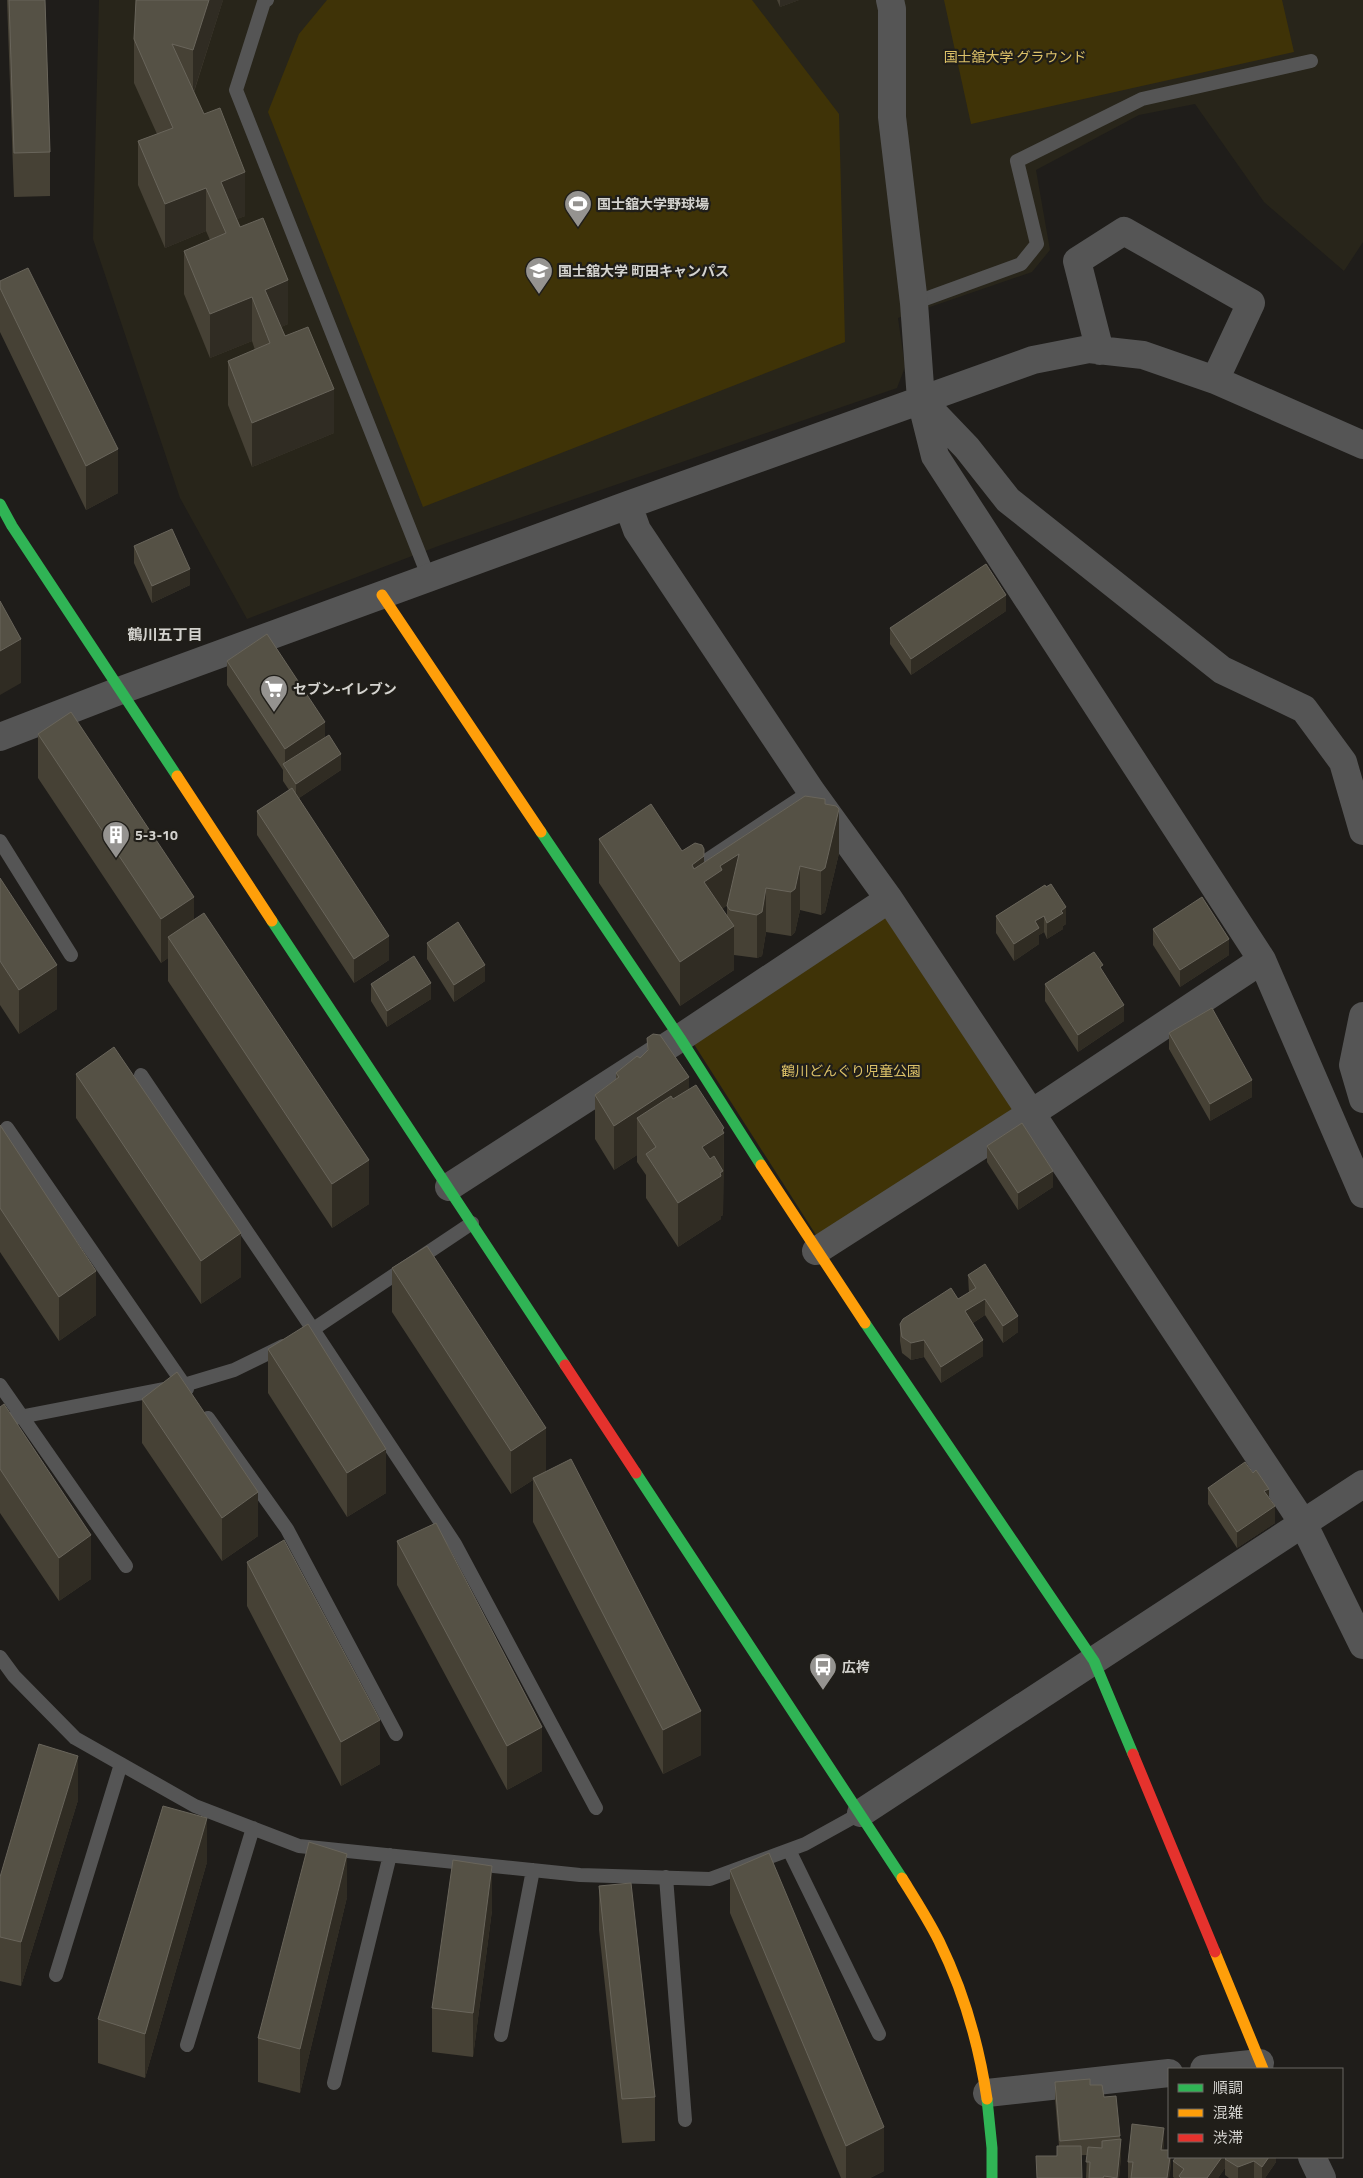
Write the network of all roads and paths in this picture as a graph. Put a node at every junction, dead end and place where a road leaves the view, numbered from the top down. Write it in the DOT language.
graph roads {
  1 [pos="267,0"];
  2 [pos="890,0"];
  3 [pos="1312,61"];
  4 [pos="914,303"];
  5 [pos="1100,350"];
  6 [pos="1215,380"];
  7 [pos="921,400"];
  8 [pos="1361,439"];
  9 [pos="0,504"];
  10 [pos="628,505"];
  11 [pos="429,578"];
  12 [pos="382,595"];
  13 [pos="119,691"];
  14 [pos="0,737"];
  15 [pos="811,791"];
  16 [pos="1363,831"];
  17 [pos="0,840"];
  18 [pos="707,860"];
  19 [pos="889,899"];
  20 [pos="71,954"];
  21 [pos="1262,960"];
  22 [pos="1363,1016"];
  23 [pos="680,1038"];
  24 [pos="141,1075"];
  25 [pos="1363,1099"];
  26 [pos="1032,1113"];
  27 [pos="7,1128"];
  28 [pos="448,1187"];
  29 [pos="1363,1194"];
  30 [pos="472,1223"];
  31 [pos="816,1252"];
  32 [pos="314,1331"];
  33 [pos="0,1385"];
  34 [pos="184,1385"];
  35 [pos="21,1416"];
  36 [pos="0,1421"];
  37 [pos="1363,1484"];
  38 [pos="1304,1523"];
  39 [pos="126,1566"];
  40 [pos="1363,1645"];
  41 [pos="1094,1661"];
  42 [pos="1,1662"];
  43 [pos="396,1734"];
  44 [pos="121,1764"];
  45 [pos="596,1808"];
  46 [pos="861,1813"];
  47 [pos="252,1828"];
  48 [pos="789,1850"];
  49 [pos="390,1855"];
  50 [pos="533,1870"];
  51 [pos="666,1877"];
  52 [pos="56,1975"];
  53 [pos="879,2034"];
  54 [pos="501,2035"];
  55 [pos="187,2045"];
  56 [pos="1262,2066"];
  57 [pos="1223,2068"];
  58 [pos="1168,2073"];
  59 [pos="334,2083"];
  60 [pos="987,2093"];
  61 [pos="685,2120"];
  62 [pos="1312,2158"];
  63 [pos="992,2178"];
  64 [pos="1322,2178"];
  1 -- 11 [label="lane"];
  2 -- 4 [label="street"];
  3 -- 4 [label="lane"];
  4 -- 7 [label="street"];
  5 -- 6 [label="street"];
  5 -- 6 [label="street"];
  5 -- 7 [label="street"];
  6 -- 8 [label="street"];
  7 -- 10 [label="street"];
  7 -- 16 [label="street"];
  7 -- 21 [label="street"];
  9 -- 13 [label="street"];
  10 -- 11 [label="street"];
  10 -- 15 [label="street"];
  11 -- 12 [label="street"];
  12 -- 13 [label="street"];
  12 -- 23 [label="street"];
  13 -- 14 [label="street"];
  13 -- 28 [label="street"];
  15 -- 18 [label="lane"];
  15 -- 19 [label="street"];
  17 -- 20 [label="lane"];
  19 -- 23 [label="street"];
  19 -- 26 [label="street"];
  21 -- 26 [label="street"];
  21 -- 29 [label="street"];
  22 -- 25 [label="street"];
  23 -- 28 [label="street"];
  23 -- 31 [label="street"];
  24 -- 32 [label="lane"];
  26 -- 31 [label="street"];
  26 -- 38 [label="street"];
  27 -- 34 [label="lane"];
  28 -- 30 [label="street"];
  30 -- 32 [label="lane"];
  30 -- 46 [label="street"];
  31 -- 41 [label="street"];
  32 -- 34 [label="lane"];
  32 -- 45 [label="lane"];
  33 -- 35 [label="lane"];
  34 -- 35 [label="lane"];
  34 -- 43 [label="lane"];
  35 -- 36 [label="lane"];
  35 -- 39 [label="lane"];
  37 -- 38 [label="street"];
  38 -- 40 [label="street"];
  38 -- 41 [label="street"];
  41 -- 46 [label="street"];
  41 -- 56 [label="street"];
  42 -- 44 [label="lane"];
  44 -- 47 [label="lane"];
  44 -- 52 [label="lane"];
  46 -- 48 [label="lane"];
  46 -- 60 [label="street"];
  47 -- 49 [label="lane"];
  47 -- 55 [label="lane"];
  48 -- 51 [label="lane"];
  48 -- 53 [label="lane"];
  49 -- 50 [label="lane"];
  49 -- 59 [label="lane"];
  50 -- 51 [label="lane"];
  50 -- 54 [label="lane"];
  51 -- 61 [label="lane"];
  56 -- 57 [label="street"];
  58 -- 60 [label="street"];
  60 -- 63 [label="street"];
  62 -- 64 [label="street"];
}
